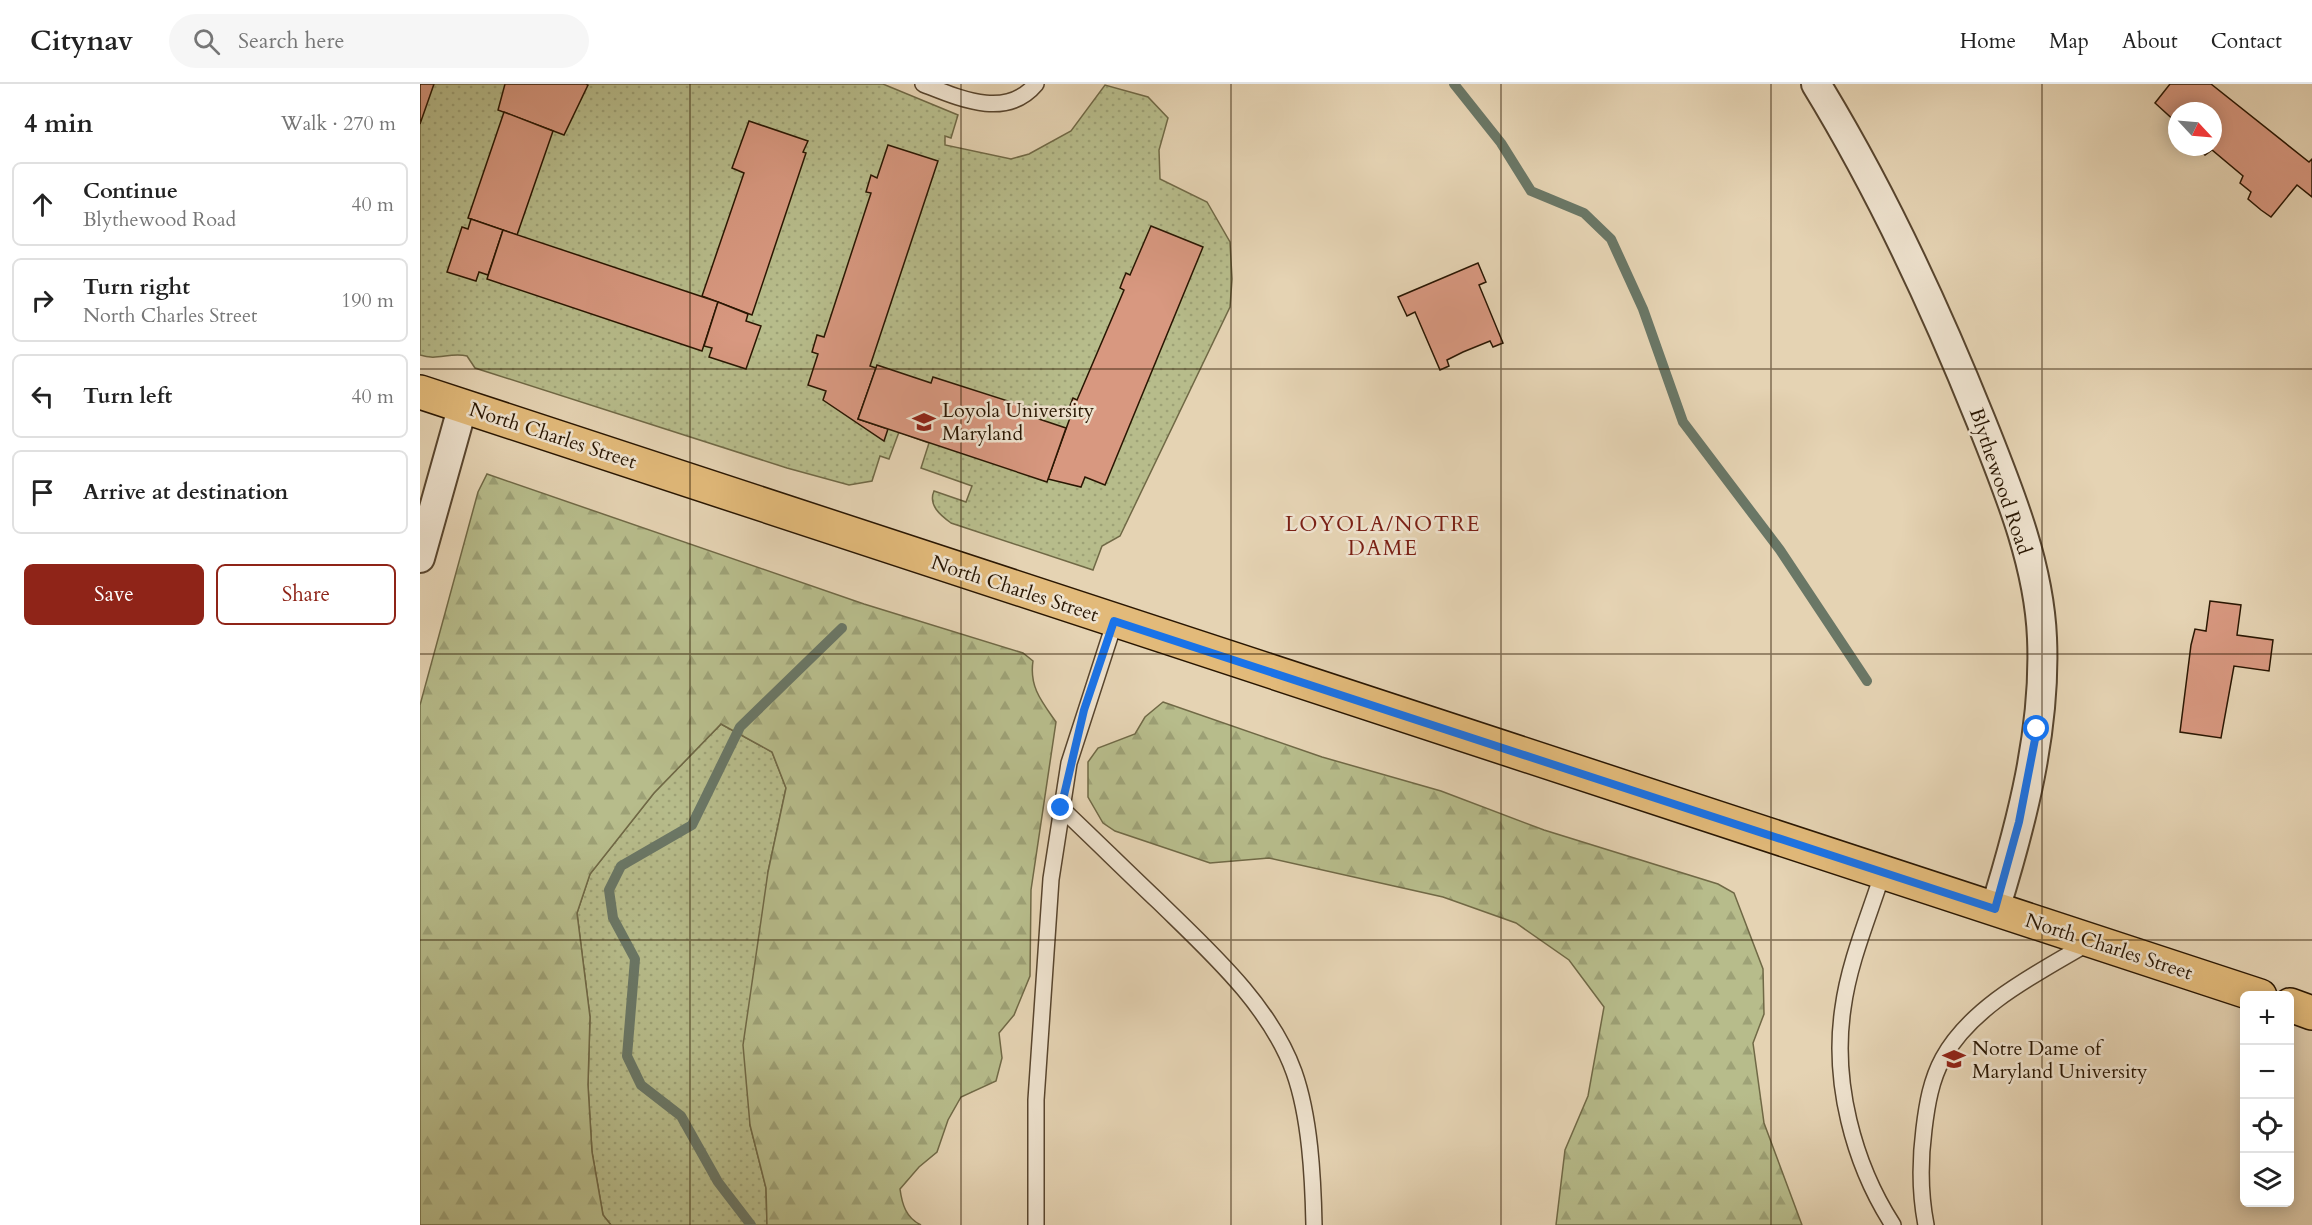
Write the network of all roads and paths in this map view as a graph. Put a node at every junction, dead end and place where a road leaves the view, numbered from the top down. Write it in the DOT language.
graph roads {
  1 [pos="923,84"];
  2 [pos="1036,84"];
  3 [pos="1816,84"];
  4 [pos="420,392"];
  5 [pos="463,405"];
  6 [pos="420,558"];
  7 [pos="1114,621"];
  8 [pos="1061,808"];
  9 [pos="1883,872"];
  10 [pos="1995,909"];
  11 [pos="2092,940"];
  12 [pos="2245,991"];
  13 [pos="2294,1007"];
  14 [pos="2312,1013"];
  15 [pos="1036,1225"];
  16 [pos="1314,1225"];
  17 [pos="1893,1225"];
  18 [pos="1926,1225"];
  1 -- 2 [label="lane"];
  3 -- 10 [label="street, Blythewood Road"];
  4 -- 5 [label="main road, North Charles Street"];
  5 -- 6 [label="street"];
  5 -- 7 [label="main road, North Charles Street"];
  7 -- 8 [label="lane"];
  7 -- 9 [label="main road, North Charles Street"];
  8 -- 15 [label="lane"];
  8 -- 16 [label="lane"];
  9 -- 10 [label="main road, North Charles Street"];
  9 -- 17 [label="lane"];
  10 -- 11 [label="main road, North Charles Street"];
  11 -- 12 [label="main road, North Charles Street"];
  11 -- 18 [label="lane"];
  13 -- 14 [label="main road"];
}
